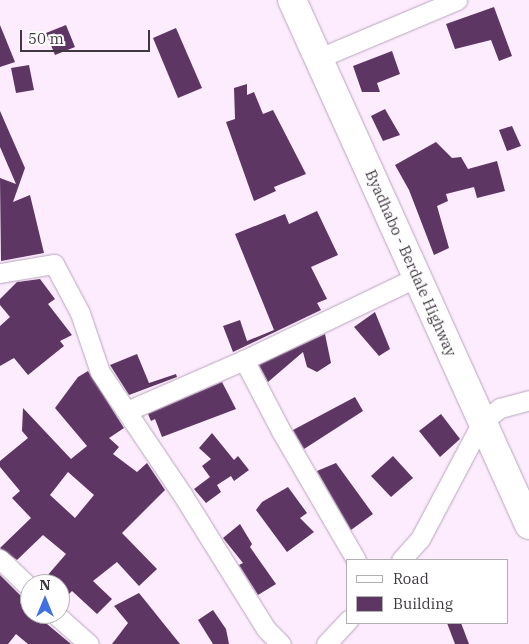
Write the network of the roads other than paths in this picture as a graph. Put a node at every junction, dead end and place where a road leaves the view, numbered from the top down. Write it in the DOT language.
graph roads {
  1 [pos="292,0"];
  2 [pos="457,0"];
  3 [pos="318,58"];
  4 [pos="0,273"];
  5 [pos="417,277"];
  6 [pos="244,360"];
  7 [pos="529,400"];
  8 [pos="127,411"];
  9 [pos="482,422"];
  10 [pos="529,525"];
  11 [pos="0,559"];
  12 [pos="355,559"];
  13 [pos="402,559"];
  14 [pos="20,578"];
  15 [pos="346,622"];
  16 [pos="67,624"];
  17 [pos="89,644"];
  18 [pos="280,644"];
  19 [pos="326,644"];
  1 -- 3 [label="main road, Byadhabo - Berdale Highway"];
  2 -- 3 [label="street"];
  3 -- 5 [label="main road, Byadhabo - Berdale Highway"];
  4 -- 8 [label="street"];
  5 -- 6 [label="street"];
  5 -- 9 [label="main road, Byadhabo - Berdale Highway"];
  6 -- 8 [label="street"];
  6 -- 12 [label="street"];
  7 -- 9 [label="street"];
  8 -- 18 [label="street"];
  9 -- 10 [label="main road, Byadhabo - Berdale Highway"];
  9 -- 13 [label="street"];
  11 -- 14 [label="street"];
  15 -- 19 [label="street"];
  16 -- 17 [label="street"];
}
